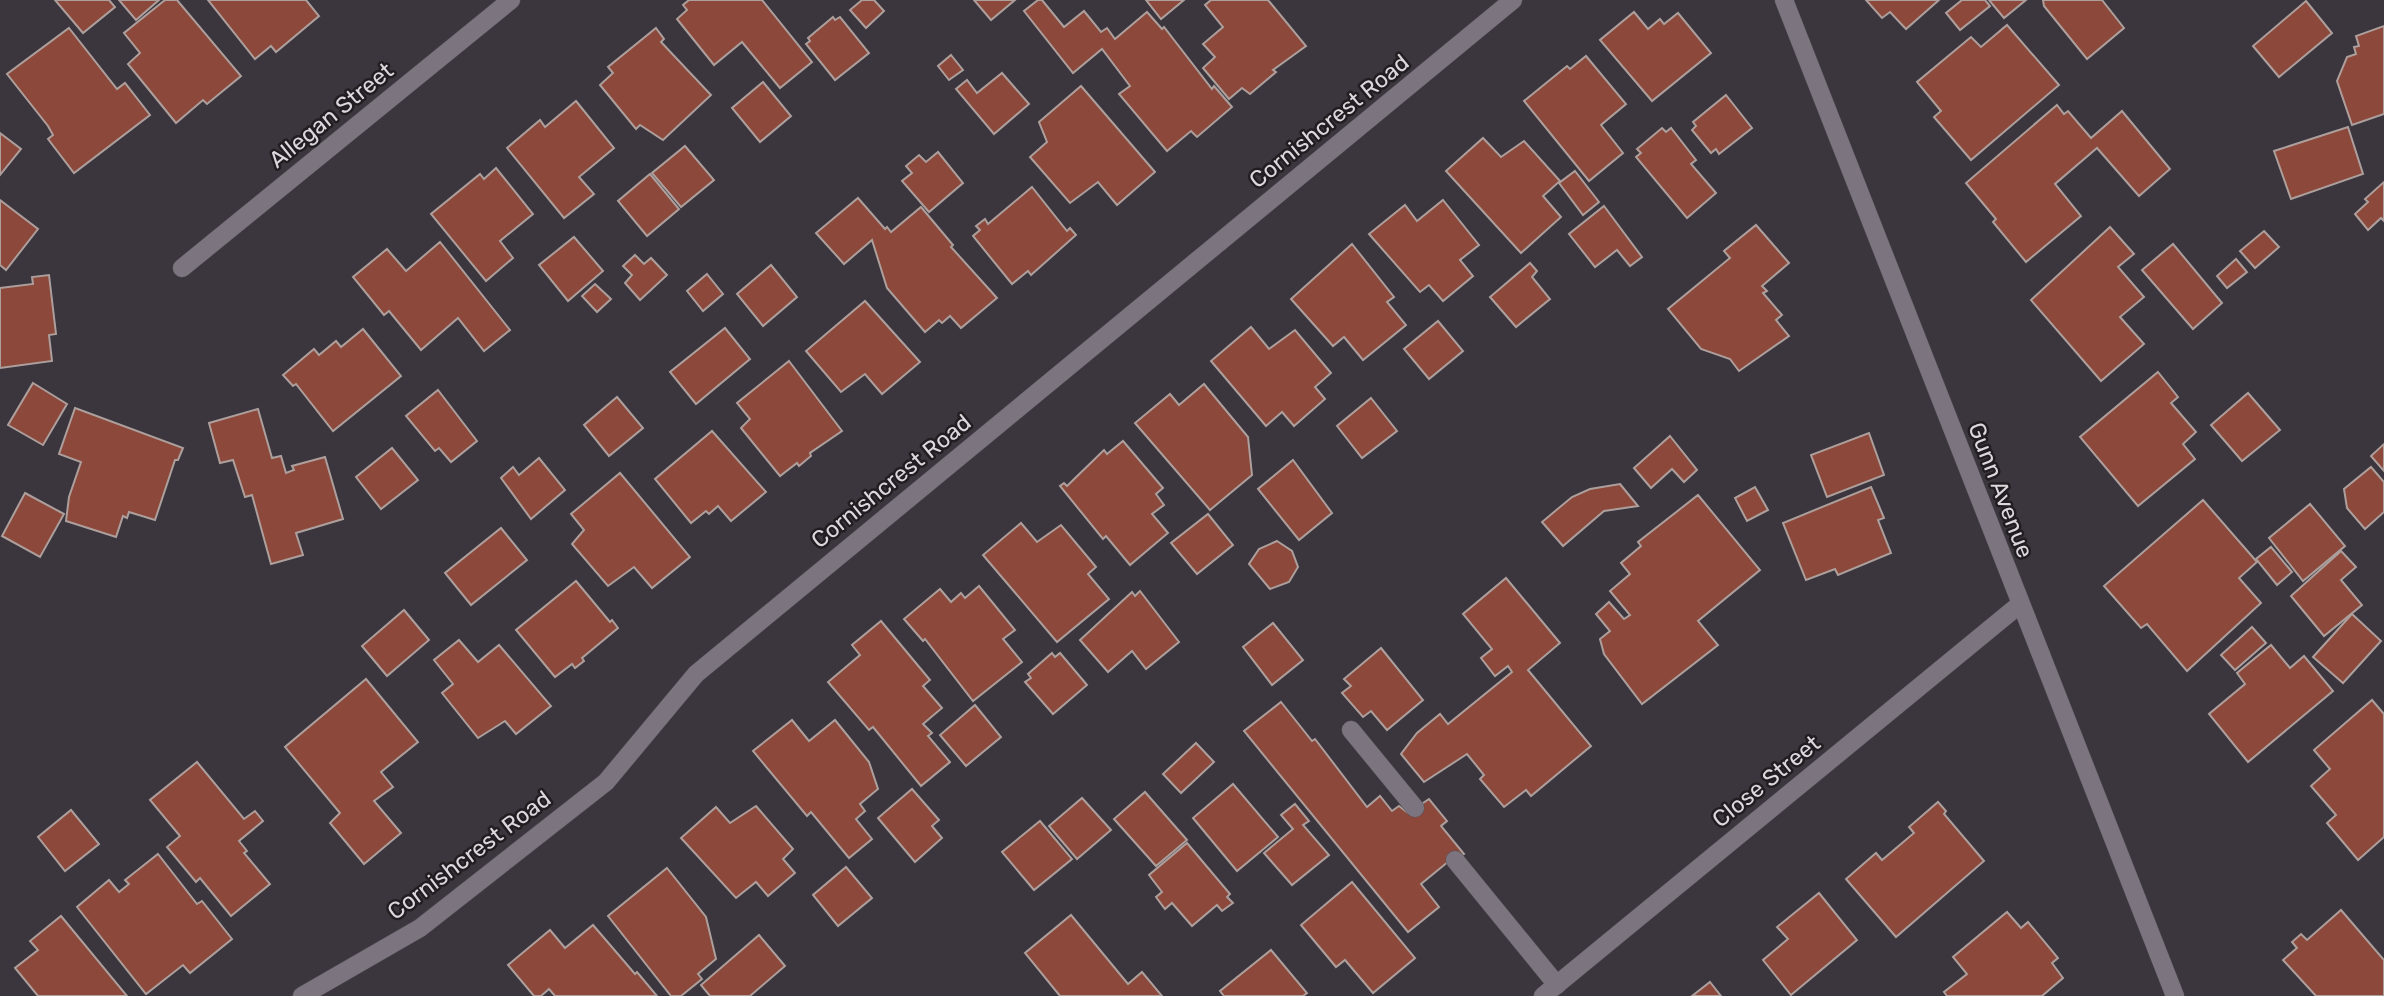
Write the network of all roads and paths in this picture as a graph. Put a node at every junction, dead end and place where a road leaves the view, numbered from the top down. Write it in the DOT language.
graph roads {
  1 [pos="511,0"];
  2 [pos="1514,0"];
  3 [pos="1784,0"];
  4 [pos="182,268"];
  5 [pos="2019,605"];
  6 [pos="1351,730"];
  7 [pos="1415,808"];
  8 [pos="1455,860"];
  9 [pos="1550,990"];
  10 [pos="302,996"];
  11 [pos="2175,996"];
  1 -- 4 [label="street, Allegan Street"];
  2 -- 10 [label="street, Cornishcrest Road"];
  3 -- 5 [label="street, Gunn Avenue"];
  5 -- 9 [label="street, Close Street"];
  5 -- 11 [label="street, Gunn Avenue"];
  6 -- 7 [label="street"];
  8 -- 9 [label="street"];
}
